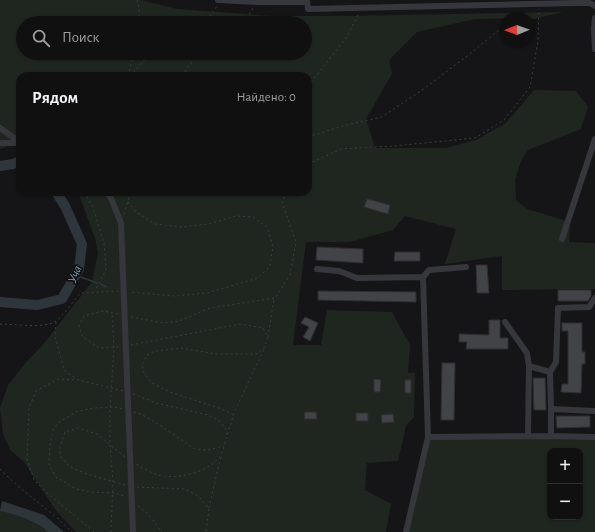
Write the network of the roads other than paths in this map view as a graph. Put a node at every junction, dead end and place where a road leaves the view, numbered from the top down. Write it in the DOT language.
graph roads {
  1 [pos="219,0"];
  2 [pos="235,1"];
  3 [pos="307,1"];
  4 [pos="595,6"];
  5 [pos="595,18"];
  6 [pos="595,49"];
  7 [pos="0,128"];
  8 [pos="16,139"];
  9 [pos="595,139"];
  10 [pos="16,142"];
  11 [pos="0,143"];
  12 [pos="109,196"];
  13 [pos="562,239"];
  14 [pos="466,267"];
  15 [pos="317,269"];
  16 [pos="423,277"];
  17 [pos="595,298"];
  18 [pos="506,322"];
  19 [pos="529,366"];
  20 [pos="550,372"];
  21 [pos="551,409"];
  22 [pos="595,411"];
  23 [pos="528,436"];
  24 [pos="551,436"];
  25 [pos="428,437"];
  26 [pos="595,437"];
  27 [pos="133,532"];
  28 [pos="406,532"];
  1 -- 2 [label="lane"];
  2 -- 3 [label="lane"];
  3 -- 4 [label="lane"];
  5 -- 6 [label="lane"];
  7 -- 8 [label="lane"];
  9 -- 13 [label="lane"];
  10 -- 11 [label="lane"];
  12 -- 27 [label="lane"];
  14 -- 16 [label="lane"];
  15 -- 16 [label="lane"];
  16 -- 25 [label="lane"];
  17 -- 20 [label="lane"];
  18 -- 19 [label="lane"];
  19 -- 20 [label="lane"];
  19 -- 23 [label="lane"];
  20 -- 21 [label="lane"];
  21 -- 22 [label="lane"];
  21 -- 24 [label="lane"];
  23 -- 24 [label="lane"];
  23 -- 25 [label="lane"];
  24 -- 26 [label="lane"];
  25 -- 28 [label="lane"];
}
